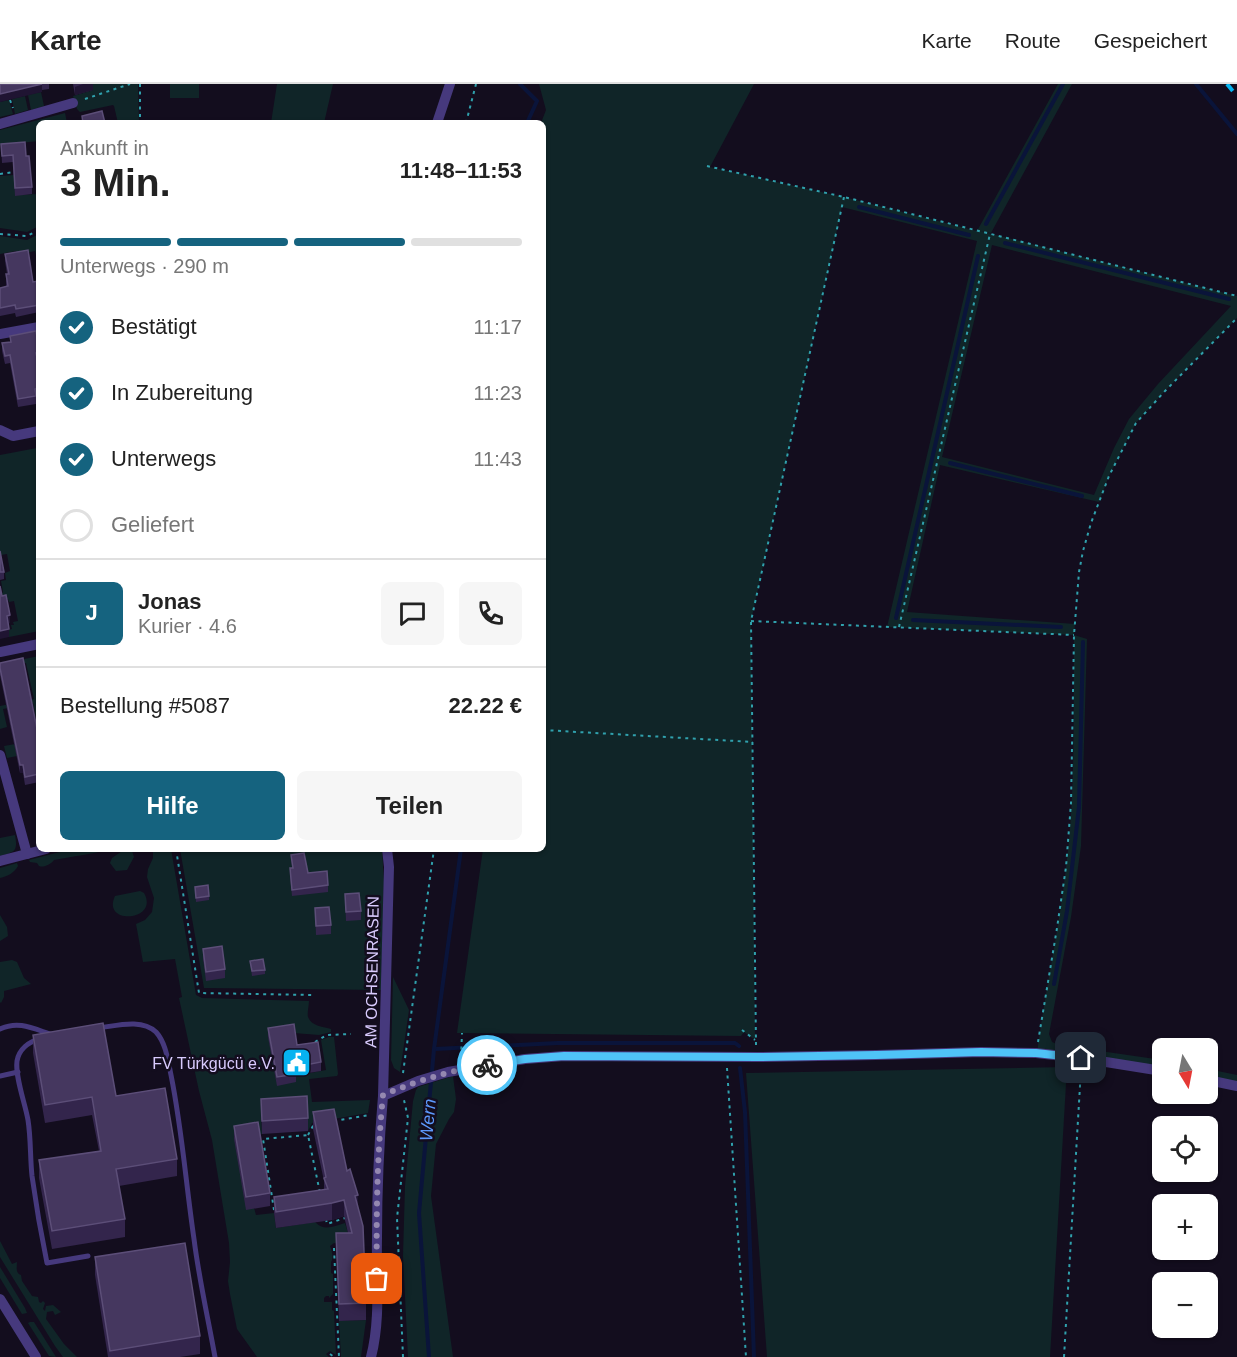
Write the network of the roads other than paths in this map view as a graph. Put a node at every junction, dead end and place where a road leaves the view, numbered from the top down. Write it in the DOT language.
graph roads {
  1 [pos="450,84"];
  2 [pos="74,103"];
  3 [pos="438,120"];
  4 [pos="0,124"];
  5 [pos="36,328"];
  6 [pos="0,334"];
  7 [pos="0,430"];
  8 [pos="36,432"];
  9 [pos="36,645"];
  10 [pos="0,652"];
  11 [pos="0,755"];
  12 [pos="36,852"];
  13 [pos="388,852"];
  14 [pos="27,854"];
  15 [pos="0,861"];
  16 [pos="0,1029"];
  17 [pos="96,1029"];
  18 [pos="64,1034"];
  19 [pos="54,1035"];
  20 [pos="1152,1069"];
  21 [pos="18,1072"];
  22 [pos="0,1076"];
  23 [pos="1218,1082"];
  24 [pos="1237,1086"];
  25 [pos="383,1095"];
  26 [pos="88,1256"];
  27 [pos="0,1299"];
  28 [pos="36,1357"];
  29 [pos="215,1357"];
  30 [pos="371,1357"];
  1 -- 3 [label="street"];
  2 -- 4 [label="street"];
  5 -- 6 [label="street"];
  7 -- 8 [label="street"];
  9 -- 10 [label="street"];
  11 -- 14 [label="street"];
  12 -- 14 [label="street"];
  13 -- 25 [label="street, AM OCHSENRASEN"];
  14 -- 15 [label="street"];
  16 -- 19 [label="lane"];
  17 -- 29 [label="lane"];
  18 -- 19 [label="lane"];
  19 -- 21 [label="lane"];
  20 -- 25 [label="street"];
  21 -- 22 [label="lane"];
  21 -- 26 [label="lane"];
  23 -- 24 [label="street"];
  25 -- 30 [label="street, AM OCHSENRASEN"];
  27 -- 28 [label="street"];
}
